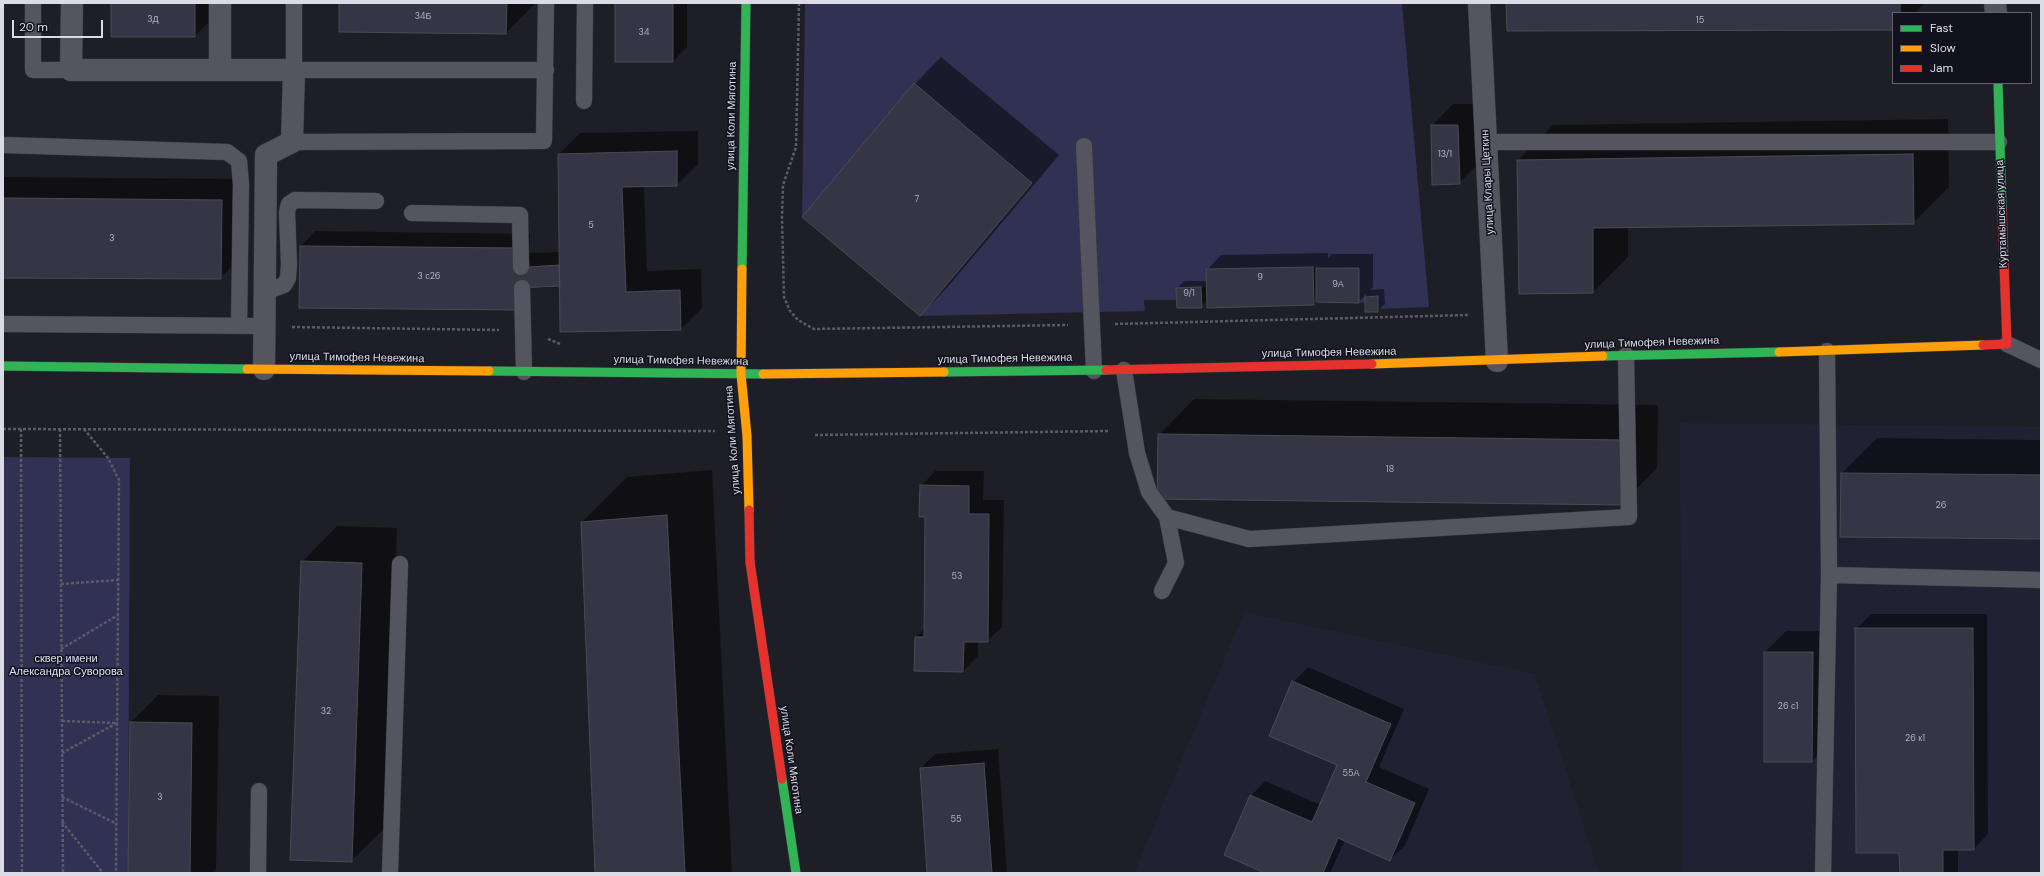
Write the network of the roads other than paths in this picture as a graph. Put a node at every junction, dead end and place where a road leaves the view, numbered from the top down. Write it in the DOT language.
graph roads {
  1 [pos="33,3"];
  2 [pos="72,3"];
  3 [pos="220,3"];
  4 [pos="294,3"];
  5 [pos="546,3"];
  6 [pos="585,3"];
  7 [pos="746,3"];
  8 [pos="1480,3"];
  9 [pos="71,70"];
  10 [pos="220,70"];
  11 [pos="294,70"];
  12 [pos="546,70"];
  13 [pos="1998,84"];
  14 [pos="584,101"];
  15 [pos="292,142"];
  16 [pos="1486,142"];
  17 [pos="1999,142"];
  18 [pos="3,146"];
  19 [pos="1084,146"];
  20 [pos="376,200"];
  21 [pos="412,213"];
  22 [pos="521,267"];
  23 [pos="522,288"];
  24 [pos="264,292"];
  25 [pos="3,324"];
  26 [pos="239,326"];
  27 [pos="264,326"];
  28 [pos="2007,344"];
  29 [pos="1827,351"];
  30 [pos="1626,355"];
  31 [pos="2041,360"];
  32 [pos="1497,361"];
  33 [pos="3,366"];
  34 [pos="264,369"];
  35 [pos="1094,370"];
  36 [pos="1124,370"];
  37 [pos="524,372"];
  38 [pos="741,374"];
  39 [pos="1167,517"];
  40 [pos="400,564"];
  41 [pos="1829,575"];
  42 [pos="2041,580"];
  43 [pos="1162,591"];
  44 [pos="259,791"];
  45 [pos="258,873"];
  46 [pos="390,873"];
  47 [pos="796,873"];
  48 [pos="1823,873"];
  1 -- 9 [label="lane"];
  2 -- 9 [label="street"];
  3 -- 10 [label="street"];
  4 -- 11 [label="lane"];
  5 -- 12 [label="lane"];
  6 -- 14 [label="lane"];
  7 -- 38 [label="street, улица Коли Мяготина"];
  8 -- 16 [label="street, улица Клары Цеткин"];
  9 -- 10 [label="street"];
  10 -- 11 [label="street"];
  11 -- 12 [label="lane"];
  11 -- 15 [label="street"];
  12 -- 15 [label="lane"];
  13 -- 17 [label="street, Куртамышская улица"];
  15 -- 24 [label="street"];
  16 -- 17 [label="lane"];
  16 -- 32 [label="street, улица Клары Цеткин"];
  17 -- 28 [label="street, Куртамышская улица"];
  18 -- 26 [label="lane"];
  19 -- 35 [label="lane"];
  20 -- 24 [label="lane"];
  21 -- 22 [label="lane"];
  23 -- 37 [label="lane"];
  24 -- 27 [label="street"];
  25 -- 26 [label="lane"];
  26 -- 27 [label="lane"];
  27 -- 34 [label="street"];
  28 -- 29 [label="street, улица Тимофея Невежина"];
  28 -- 31 [label="lane"];
  29 -- 30 [label="street, улица Тимофея Невежина"];
  29 -- 41 [label="lane"];
  30 -- 32 [label="street, улица Тимофея Невежина"];
  30 -- 39 [label="lane"];
  32 -- 36 [label="street, улица Тимофея Невежина"];
  33 -- 34 [label="street, улица Тимофея Невежина"];
  34 -- 37 [label="street, улица Тимофея Невежина"];
  35 -- 36 [label="street, улица Тимофея Невежина"];
  35 -- 38 [label="street, улица Тимофея Невежина"];
  36 -- 39 [label="lane"];
  37 -- 38 [label="street, улица Тимофея Невежина"];
  38 -- 47 [label="street, улица Коли Мяготина"];
  39 -- 43 [label="lane"];
  40 -- 46 [label="lane"];
  41 -- 42 [label="lane"];
  41 -- 48 [label="lane"];
  44 -- 45 [label="lane"];
}
